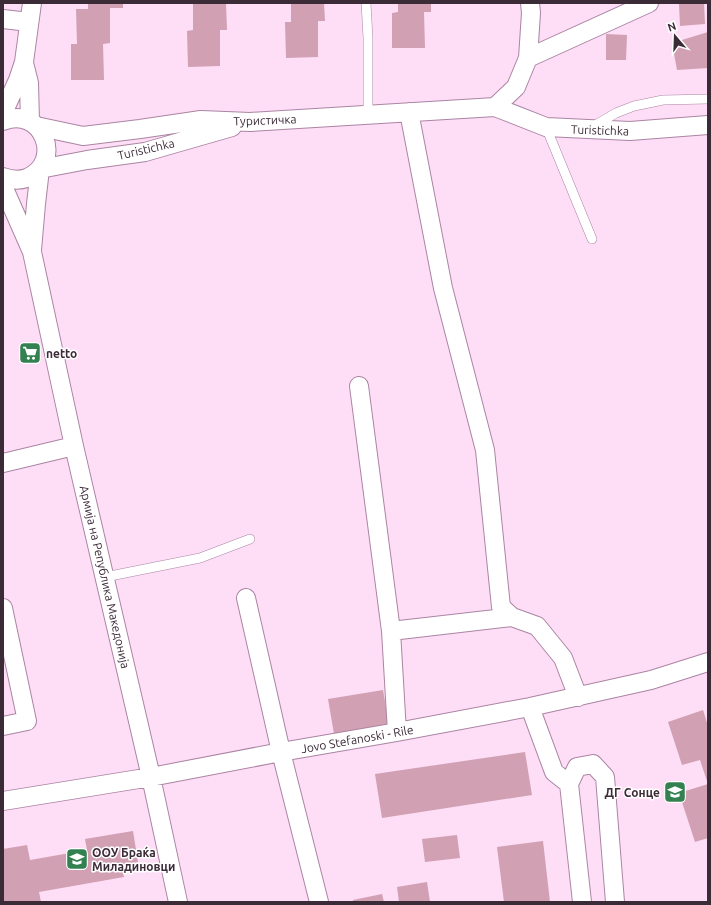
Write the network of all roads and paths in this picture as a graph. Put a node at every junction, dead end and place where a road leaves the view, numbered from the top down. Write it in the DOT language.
graph roads {
  1 [pos="32,3"];
  2 [pos="366,3"];
  3 [pos="530,3"];
  4 [pos="649,3"];
  5 [pos="3,19"];
  6 [pos="29,22"];
  7 [pos="528,58"];
  8 [pos="24,62"];
  9 [pos="708,99"];
  10 [pos="495,107"];
  11 [pos="409,112"];
  12 [pos="3,113"];
  13 [pos="368,115"];
  14 [pos="3,121"];
  15 [pos="250,122"];
  16 [pos="33,124"];
  17 [pos="708,125"];
  18 [pos="546,127"];
  19 [pos="587,129"];
  20 [pos="40,169"];
  21 [pos="3,177"];
  22 [pos="3,186"];
  23 [pos="592,239"];
  24 [pos="32,252"];
  25 [pos="359,386"];
  26 [pos="74,446"];
  27 [pos="3,463"];
  28 [pos="250,539"];
  29 [pos="105,577"];
  30 [pos="246,598"];
  31 [pos="3,608"];
  32 [pos="512,617"];
  33 [pos="391,631"];
  34 [pos="708,662"];
  35 [pos="578,697"];
  36 [pos="530,707"];
  37 [pos="3,726"];
  38 [pos="397,732"];
  39 [pos="281,752"];
  40 [pos="151,777"];
  41 [pos="569,784"];
  42 [pos="3,801"];
  43 [pos="178,902"];
  44 [pos="319,902"];
  45 [pos="582,902"];
  46 [pos="614,902"];
  1 -- 6 [label="street"];
  2 -- 13 [label="lane"];
  3 -- 7 [label="street"];
  4 -- 7 [label="street"];
  5 -- 6 [label="street"];
  6 -- 8 [label="street"];
  7 -- 10 [label="street"];
  8 -- 12 [label="street"];
  8 -- 16 [label="street"];
  9 -- 19 [label="lane"];
  10 -- 11 [label="street, Туристичка"];
  10 -- 18 [label="street, Turistichka"];
  11 -- 13 [label="street, Туристичка"];
  11 -- 32 [label="street"];
  13 -- 15 [label="street, Туристичка"];
  14 -- 16 [label="street, Туристичка"];
  15 -- 16 [label="street, Туристичка"];
  15 -- 20 [label="street, Turistichka"];
  16 -- 20 [label="street"];
  17 -- 19 [label="street, Turistichka"];
  18 -- 19 [label="street, Turistichka"];
  18 -- 23 [label="lane"];
  20 -- 21 [label="street"];
  20 -- 24 [label="street, Армија на Република Македонија"];
  22 -- 24 [label="street, Армија на Република Македонија"];
  24 -- 26 [label="street, Армија на Република Македонија"];
  25 -- 33 [label="street"];
  26 -- 27 [label="street"];
  26 -- 29 [label="street, Армија на Република Македонија"];
  28 -- 29 [label="lane"];
  29 -- 40 [label="street, Армија на Република Македонија"];
  30 -- 39 [label="street"];
  31 -- 37 [label="street"];
  32 -- 33 [label="street"];
  32 -- 35 [label="street"];
  33 -- 38 [label="street"];
  34 -- 35 [label="street, Jovo Stefanoski - Rile"];
  35 -- 36 [label="street, Jovo Stefanoski - Rile"];
  36 -- 38 [label="street, Jovo Stefanoski - Rile"];
  36 -- 41 [label="street"];
  38 -- 39 [label="street, Jovo Stefanoski - Rile"];
  39 -- 40 [label="street, Jovo Stefanoski - Rile"];
  39 -- 44 [label="street"];
  40 -- 42 [label="street, Jovo Stefanoski - Rile"];
  40 -- 43 [label="street, Армија на Република Македонија"];
  41 -- 45 [label="street"];
  41 -- 46 [label="street"];
}
